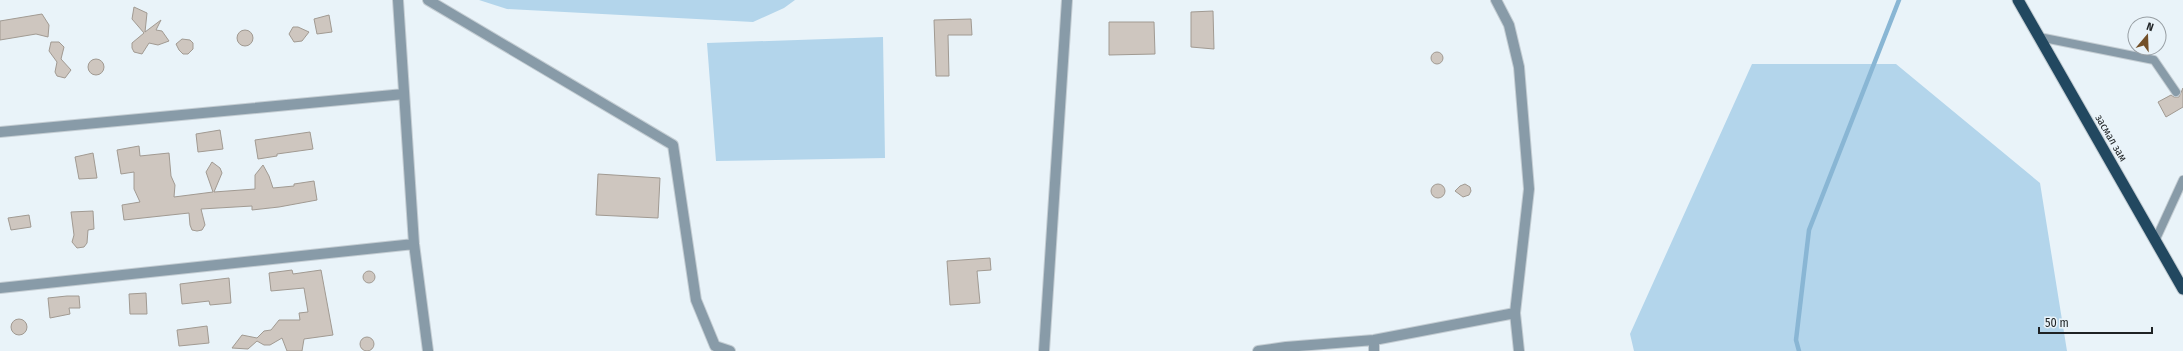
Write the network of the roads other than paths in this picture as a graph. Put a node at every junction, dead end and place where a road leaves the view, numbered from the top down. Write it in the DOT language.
graph roads {
  1 [pos="398,0"];
  2 [pos="428,0"];
  3 [pos="1067,0"];
  4 [pos="1496,0"];
  5 [pos="2018,0"];
  6 [pos="2039,37"];
  7 [pos="2176,92"];
  8 [pos="404,94"];
  9 [pos="0,132"];
  10 [pos="2183,180"];
  11 [pos="2155,241"];
  12 [pos="414,244"];
  13 [pos="0,288"];
  14 [pos="2183,289"];
  15 [pos="1515,313"];
  16 [pos="1374,340"];
  17 [pos="1286,349"];
  18 [pos="428,351"];
  19 [pos="730,351"];
  20 [pos="1044,351"];
  21 [pos="1258,351"];
  22 [pos="1374,351"];
  23 [pos="1519,351"];
  1 -- 8 [label="street"];
  2 -- 19 [label="street"];
  3 -- 20 [label="street"];
  4 -- 15 [label="street"];
  5 -- 6 [label="highway, засмал зам"];
  6 -- 7 [label="lane"];
  6 -- 11 [label="highway, засмал зам"];
  8 -- 9 [label="street"];
  8 -- 12 [label="street"];
  10 -- 11 [label="lane"];
  11 -- 14 [label="highway, засмал зам"];
  12 -- 13 [label="street"];
  12 -- 18 [label="street"];
  15 -- 16 [label="street"];
  15 -- 23 [label="street"];
  16 -- 17 [label="street"];
  16 -- 22 [label="street"];
  17 -- 21 [label="street"];
}
